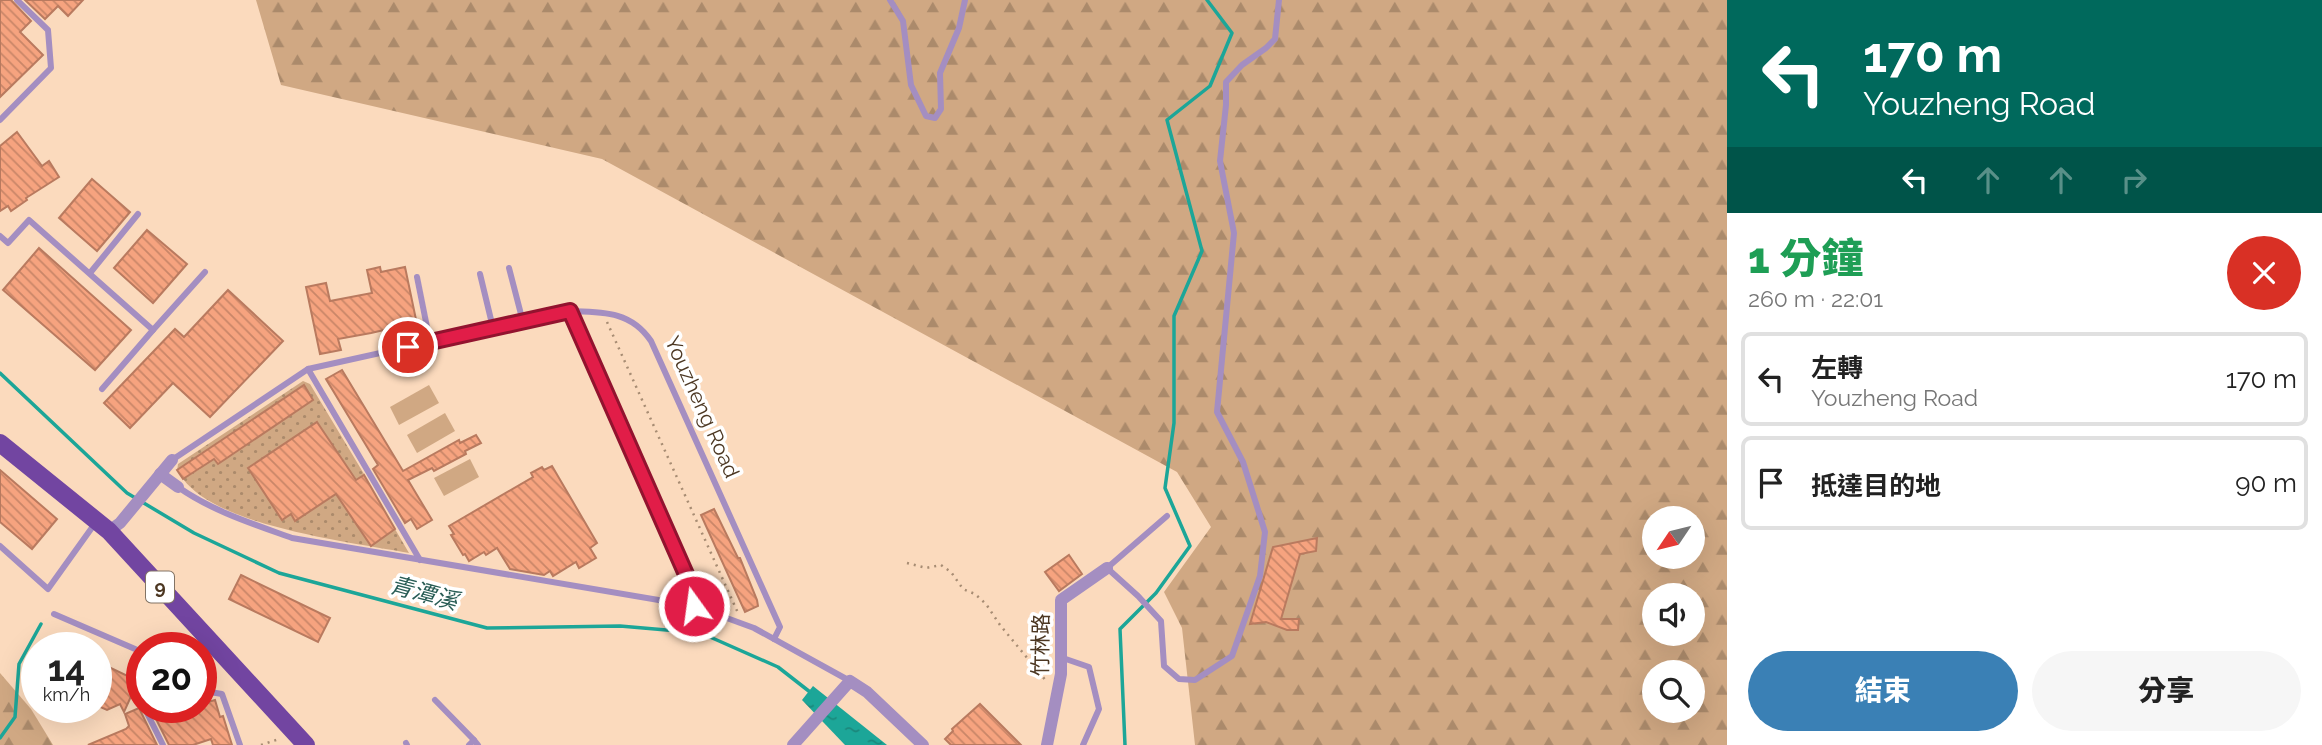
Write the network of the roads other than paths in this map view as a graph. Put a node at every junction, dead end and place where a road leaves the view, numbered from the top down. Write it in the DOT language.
graph roads {
  1 [pos="17,0"];
  2 [pos="890,0"];
  3 [pos="965,0"];
  4 [pos="1279,0"];
  5 [pos="0,120"];
  6 [pos="138,214"];
  7 [pos="0,236"];
  8 [pos="509,268"];
  9 [pos="90,272"];
  10 [pos="205,272"];
  11 [pos="480,274"];
  12 [pos="417,277"];
  13 [pos="570,311"];
  14 [pos="523,322"];
  15 [pos="493,328"];
  16 [pos="153,330"];
  17 [pos="430,342"];
  18 [pos="308,369"];
  19 [pos="102,389"];
  20 [pos="2,449"];
  21 [pos="172,460"];
  22 [pos="157,478"];
  23 [pos="178,487"];
  24 [pos="1167,516"];
  25 [pos="109,525"];
  26 [pos="0,546"];
  27 [pos="420,560"];
  28 [pos="1107,568"];
  29 [pos="694,606"];
  30 [pos="54,614"];
  31 [pos="774,639"];
  32 [pos="126,645"];
  33 [pos="1060,657"];
  34 [pos="850,681"];
  35 [pos="217,693"];
  36 [pos="435,699"];
  37 [pos="152,723"];
  38 [pos="473,743"];
  39 [pos="163,745"];
  40 [pos="240,745"];
  41 [pos="306,745"];
  42 [pos="793,745"];
  43 [pos="923,745"];
  44 [pos="1047,745"];
  45 [pos="1083,745"];
  1 -- 5 [label="lane"];
  2 -- 3 [label="lane"];
  4 -- 28 [label="lane"];
  6 -- 9 [label="lane"];
  7 -- 9 [label="lane"];
  8 -- 14 [label="lane"];
  9 -- 16 [label="lane"];
  10 -- 16 [label="lane"];
  11 -- 15 [label="lane"];
  12 -- 17 [label="lane"];
  13 -- 14 [label="lane, Youzheng Road"];
  13 -- 29 [label="lane"];
  13 -- 31 [label="lane, Youzheng Road"];
  14 -- 15 [label="lane, Youzheng Road"];
  15 -- 17 [label="lane, Youzheng Road"];
  16 -- 19 [label="lane"];
  17 -- 18 [label="lane, Youzheng Road"];
  18 -- 21 [label="lane, Youzheng Road"];
  18 -- 27 [label="lane"];
  20 -- 25 [label="main road, 9"];
  21 -- 22 [label="street, Youzheng Road"];
  22 -- 23 [label="street"];
  22 -- 25 [label="street, Youzheng Road"];
  23 -- 27 [label="lane"];
  24 -- 28 [label="lane"];
  25 -- 26 [label="lane"];
  25 -- 41 [label="main road, 9"];
  27 -- 29 [label="lane"];
  28 -- 33 [label="street, 竹林路"];
  29 -- 31 [label="lane"];
  30 -- 32 [label="lane"];
  31 -- 34 [label="lane"];
  33 -- 44 [label="street, 竹林路"];
  33 -- 45 [label="lane"];
  34 -- 42 [label="street"];
  34 -- 43 [label="street"];
  35 -- 40 [label="lane"];
  36 -- 38 [label="lane"];
  37 -- 39 [label="lane"];
}
